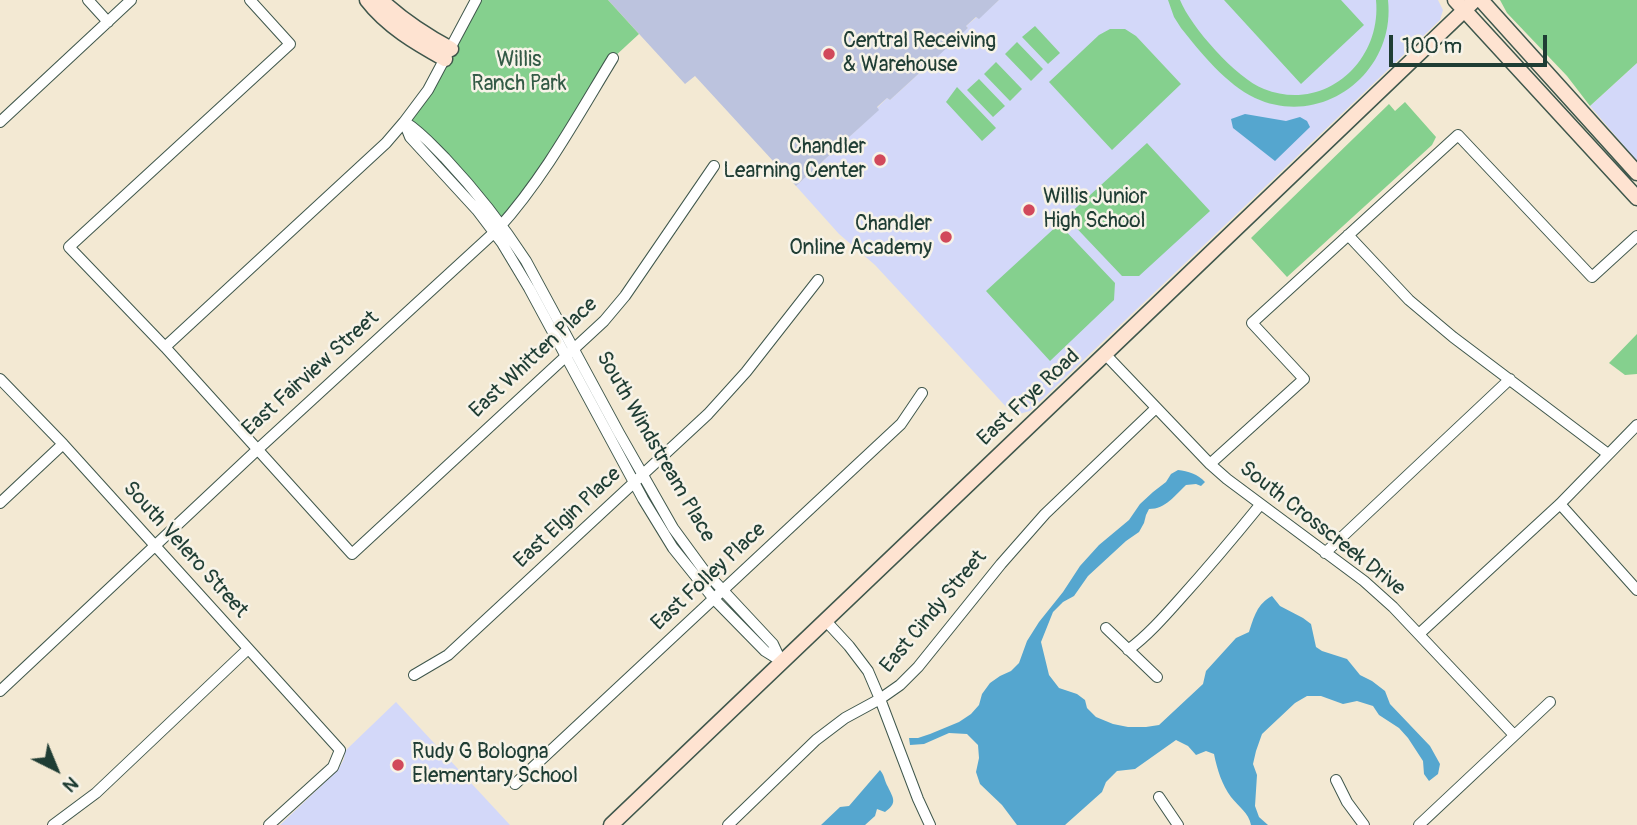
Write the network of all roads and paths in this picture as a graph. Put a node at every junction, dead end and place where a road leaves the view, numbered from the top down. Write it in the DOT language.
graph roads {
  1 [pos="88,0"];
  2 [pos="131,0"];
  3 [pos="250,0"];
  4 [pos="367,0"];
  5 [pos="380,0"];
  6 [pos="476,0"];
  7 [pos="1481,0"];
  8 [pos="1465,3"];
  9 [pos="108,22"];
  10 [pos="448,54"];
  11 [pos="613,58"];
  12 [pos="0,122"];
  13 [pos="404,122"];
  14 [pos="714,166"];
  15 [pos="1637,173"];
  16 [pos="1637,198"];
  17 [pos="498,229"];
  18 [pos="1348,235"];
  19 [pos="1637,236"];
  20 [pos="818,280"];
  21 [pos="165,347"];
  22 [pos="570,352"];
  23 [pos="1105,355"];
  24 [pos="0,379"];
  25 [pos="1510,379"];
  26 [pos="922,393"];
  27 [pos="1156,408"];
  28 [pos="1637,425"];
  29 [pos="63,444"];
  30 [pos="257,450"];
  31 [pos="1608,454"];
  32 [pos="1210,464"];
  33 [pos="638,478"];
  34 [pos="0,503"];
  35 [pos="1560,504"];
  36 [pos="1261,505"];
  37 [pos="155,546"];
  38 [pos="1325,553"];
  39 [pos="1637,590"];
  40 [pos="723,591"];
  41 [pos="714,599"];
  42 [pos="825,620"];
  43 [pos="1106,628"];
  44 [pos="1419,634"];
  45 [pos="248,649"];
  46 [pos="1129,650"];
  47 [pos="781,661"];
  48 [pos="414,676"];
  49 [pos="1157,677"];
  50 [pos="0,691"];
  51 [pos="880,699"];
  52 [pos="1550,702"];
  53 [pos="1514,735"];
  54 [pos="1336,780"];
  55 [pos="515,784"];
  56 [pos="1159,797"];
  57 [pos="53,825"];
  58 [pos="269,825"];
  59 [pos="611,825"];
  60 [pos="728,825"];
  61 [pos="930,825"];
  62 [pos="1178,825"];
  63 [pos="1364,825"];
  64 [pos="1419,825"];
  1 -- 9 [label="street"];
  2 -- 9 [label="street"];
  3 -- 21 [label="street"];
  4 -- 10 [label="street"];
  5 -- 10 [label="street"];
  6 -- 10 [label="street"];
  7 -- 15 [label="street"];
  8 -- 16 [label="street"];
  8 -- 23 [label="street, East Frye Road"];
  9 -- 12 [label="street"];
  10 -- 13 [label="street"];
  11 -- 17 [label="street, East Fairview Street"];
  13 -- 17 [label="street, South Windstream Place"];
  13 -- 21 [label="street"];
  14 -- 22 [label="street, East Whitten Place"];
  17 -- 22 [label="street, South Windstream Place"];
  17 -- 30 [label="street, East Fairview Street"];
  18 -- 19 [label="street"];
  18 -- 25 [label="street"];
  18 -- 32 [label="street"];
  20 -- 33 [label="street, East Elgin Place"];
  21 -- 30 [label="street"];
  22 -- 30 [label="street, East Whitten Place"];
  22 -- 33 [label="street, South Windstream Place"];
  23 -- 27 [label="street, South Crosscreek Drive"];
  23 -- 42 [label="street, East Frye Road"];
  24 -- 29 [label="street, South Velero Street"];
  25 -- 31 [label="street"];
  25 -- 38 [label="street"];
  26 -- 40 [label="street, East Folley Place"];
  27 -- 32 [label="street, South Crosscreek Drive"];
  27 -- 51 [label="street, East Cindy Street"];
  28 -- 31 [label="street"];
  29 -- 34 [label="street"];
  29 -- 37 [label="street, South Velero Street"];
  30 -- 37 [label="street, East Fairview Street"];
  31 -- 35 [label="street"];
  32 -- 36 [label="street, South Crosscreek Drive"];
  33 -- 40 [label="street, South Windstream Place"];
  33 -- 41 [label="street, South Windstream Place"];
  33 -- 48 [label="street, East Elgin Place"];
  35 -- 39 [label="street"];
  35 -- 44 [label="street"];
  36 -- 38 [label="street, South Crosscreek Drive"];
  36 -- 46 [label="street"];
  37 -- 45 [label="street, South Velero Street"];
  37 -- 50 [label="street, East Fairview Street"];
  38 -- 44 [label="street, South Crosscreek Drive"];
  40 -- 41 [label="street, East Folley Place"];
  40 -- 47 [label="street, South Windstream Place"];
  41 -- 47 [label="street, South Windstream Place"];
  41 -- 55 [label="street, East Folley Place"];
  42 -- 47 [label="street, East Frye Road"];
  42 -- 51 [label="street"];
  43 -- 46 [label="street"];
  44 -- 53 [label="street, South Crosscreek Drive"];
  45 -- 57 [label="street"];
  45 -- 58 [label="street, South Velero Street"];
  46 -- 49 [label="street"];
  47 -- 59 [label="street, East Frye Road"];
  51 -- 60 [label="street, East Cindy Street"];
  51 -- 61 [label="street"];
  52 -- 53 [label="street"];
  53 -- 64 [label="street"];
  54 -- 63 [label="street"];
  56 -- 62 [label="street"];
}
